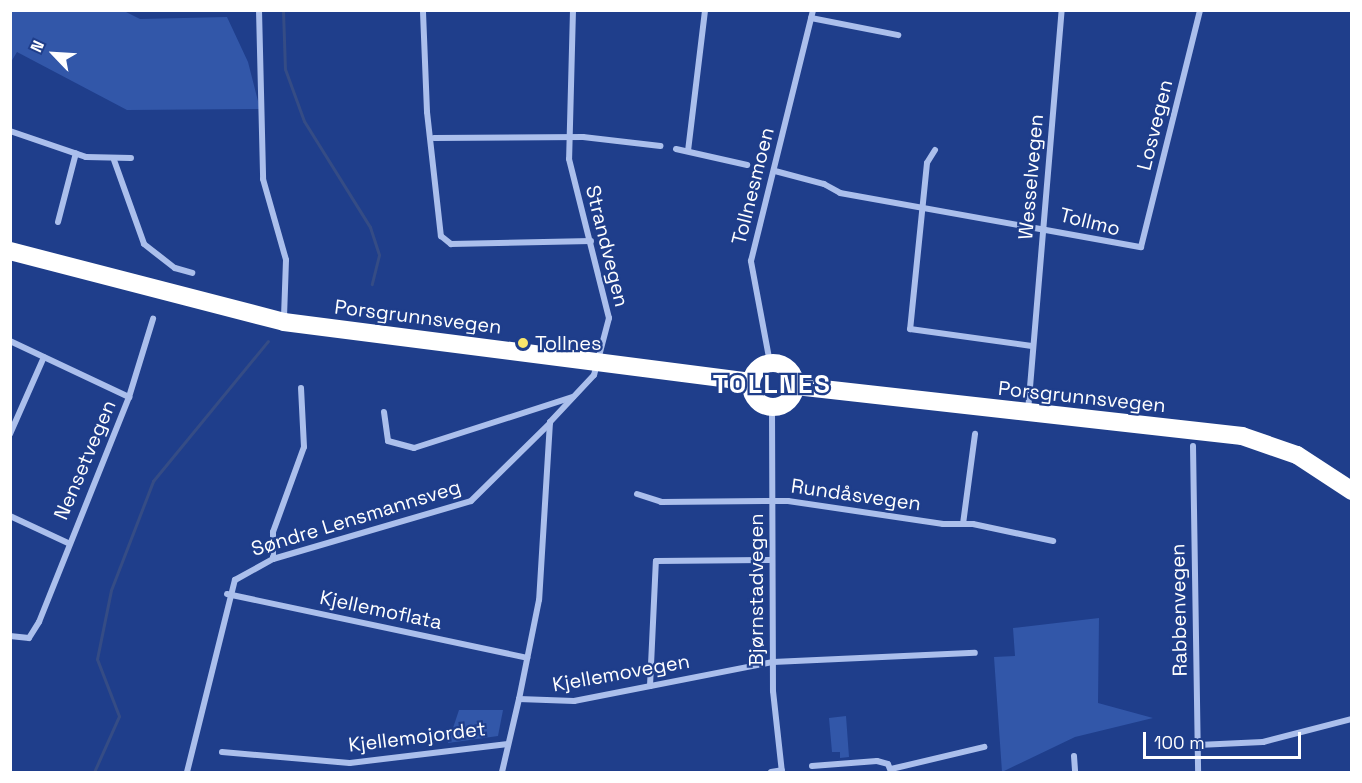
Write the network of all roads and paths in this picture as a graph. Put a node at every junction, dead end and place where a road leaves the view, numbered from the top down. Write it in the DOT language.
graph roads {
  1 [pos="259,10"];
  2 [pos="573,10"];
  3 [pos="705,10"];
  4 [pos="813,10"];
  5 [pos="1062,10"];
  6 [pos="1200,10"];
  7 [pos="423,12"];
  8 [pos="812,18"];
  9 [pos="898,35"];
  10 [pos="10,131"];
  11 [pos="567,137"];
  12 [pos="434,138"];
  13 [pos="660,146"];
  14 [pos="676,149"];
  15 [pos="935,150"];
  16 [pos="688,151"];
  17 [pos="76,153"];
  18 [pos="131,158"];
  19 [pos="114,160"];
  20 [pos="747,165"];
  21 [pos="775,171"];
  22 [pos="926,207"];
  23 [pos="58,222"];
  24 [pos="1043,227"];
  25 [pos="10,237"];
  26 [pos="591,241"];
  27 [pos="1141,247"];
  28 [pos="10,251"];
  29 [pos="85,270"];
  30 [pos="192,273"];
  31 [pos="153,318"];
  32 [pos="284,322"];
  33 [pos="10,341"];
  34 [pos="1032,346"];
  35 [pos="44,357"];
  36 [pos="599,363"];
  37 [pos="770,363"];
  38 [pos="751,382"];
  39 [pos="796,386"];
  40 [pos="301,388"];
  41 [pos="574,396"];
  42 [pos="129,397"];
  43 [pos="772,407"];
  44 [pos="384,412"];
  45 [pos="1027,415"];
  46 [pos="550,423"];
  47 [pos="10,434"];
  48 [pos="975,434"];
  49 [pos="1193,446"];
  50 [pos="1352,491"];
  51 [pos="637,494"];
  52 [pos="772,501"];
  53 [pos="10,516"];
  54 [pos="963,524"];
  55 [pos="1053,541"];
  56 [pos="68,543"];
  57 [pos="273,559"];
  58 [pos="772,560"];
  59 [pos="227,594"];
  60 [pos="10,636"];
  61 [pos="975,653"];
  62 [pos="527,658"];
  63 [pos="772,663"];
  64 [pos="650,686"];
  65 [pos="519,699"];
  66 [pos="1352,719"];
  67 [pos="508,744"];
  68 [pos="1198,745"];
  69 [pos="984,747"];
  70 [pos="222,752"];
  71 [pos="1074,756"];
  72 [pos="812,766"];
  73 [pos="782,771"];
  74 [pos="891,771"];
  75 [pos="187,772"];
  76 [pos="502,772"];
  77 [pos="771,772"];
  78 [pos="1075,772"];
  79 [pos="1198,772"];
  1 -- 32 [label="street"];
  2 -- 11 [label="street, Strandvegen"];
  3 -- 16 [label="street"];
  4 -- 8 [label="street, Tollnesmoen"];
  5 -- 24 [label="street, Wesselvegen"];
  6 -- 27 [label="street, Losvegen"];
  7 -- 12 [label="street"];
  8 -- 9 [label="street"];
  8 -- 21 [label="street, Tollnesmoen"];
  10 -- 17 [label="street"];
  11 -- 12 [label="street"];
  11 -- 13 [label="street"];
  11 -- 26 [label="street, Strandvegen"];
  12 -- 26 [label="street"];
  14 -- 16 [label="street"];
  15 -- 22 [label="street"];
  16 -- 20 [label="street"];
  17 -- 19 [label="street"];
  17 -- 23 [label="street"];
  18 -- 19 [label="street"];
  19 -- 30 [label="street"];
  21 -- 22 [label="street, Tollmo"];
  21 -- 37 [label="street, Tollnesmoen"];
  22 -- 24 [label="street, Tollmo"];
  22 -- 34 [label="street"];
  24 -- 27 [label="street, Tollmo"];
  24 -- 34 [label="street, Wesselvegen"];
  25 -- 29 [label="highway, Porsgrunnsvegen"];
  26 -- 36 [label="street, Strandvegen"];
  28 -- 29 [label="highway, Porsgrunnsvegen"];
  29 -- 32 [label="highway, Porsgrunnsvegen"];
  31 -- 42 [label="street, Nensetvegen"];
  32 -- 36 [label="highway, Porsgrunnsvegen"];
  33 -- 35 [label="street"];
  34 -- 45 [label="street, Wesselvegen"];
  35 -- 42 [label="street"];
  35 -- 47 [label="street"];
  36 -- 38 [label="highway, Porsgrunnsvegen"];
  36 -- 41 [label="street"];
  37 -- 38 [label="highway"];
  37 -- 39 [label="highway"];
  38 -- 43 [label="highway"];
  39 -- 43 [label="highway"];
  39 -- 45 [label="highway, Porsgrunnsvegen"];
  40 -- 57 [label="street"];
  41 -- 44 [label="street"];
  41 -- 46 [label="street"];
  42 -- 56 [label="street, Nensetvegen"];
  43 -- 52 [label="street, Bjørnstadvegen"];
  45 -- 50 [label="highway, Porsgrunnsvegen"];
  46 -- 57 [label="street, Søndre Lensmannsveg"];
  46 -- 62 [label="street, Kjellemovegen"];
  48 -- 54 [label="street"];
  49 -- 68 [label="street, Rabbenvegen"];
  51 -- 52 [label="street, Rundåsvegen"];
  52 -- 54 [label="street, Rundåsvegen"];
  52 -- 58 [label="street, Bjørnstadvegen"];
  53 -- 56 [label="street, Nensetvegen"];
  54 -- 55 [label="street, Rundåsvegen"];
  56 -- 60 [label="street"];
  57 -- 59 [label="street, Søndre Lensmannsveg"];
  58 -- 63 [label="street, Bjørnstadvegen"];
  58 -- 64 [label="street"];
  59 -- 62 [label="street, Kjellemoflata"];
  59 -- 75 [label="street, Søndre Lensmannsveg"];
  61 -- 63 [label="street, Kjellemovegen"];
  62 -- 65 [label="street, Kjellemovegen"];
  63 -- 64 [label="street, Kjellemovegen"];
  63 -- 73 [label="street, Bjørnstadvegen"];
  64 -- 65 [label="street, Kjellemovegen"];
  65 -- 67 [label="street, Kjellemojordet"];
  66 -- 68 [label="street"];
  67 -- 70 [label="street, Kjellemojordet"];
  67 -- 76 [label="street, Kjellemojordet"];
  68 -- 79 [label="street, Rabbenvegen"];
  69 -- 74 [label="street"];
  71 -- 78 [label="street"];
  72 -- 74 [label="street"];
  73 -- 77 [label="street"];
}
